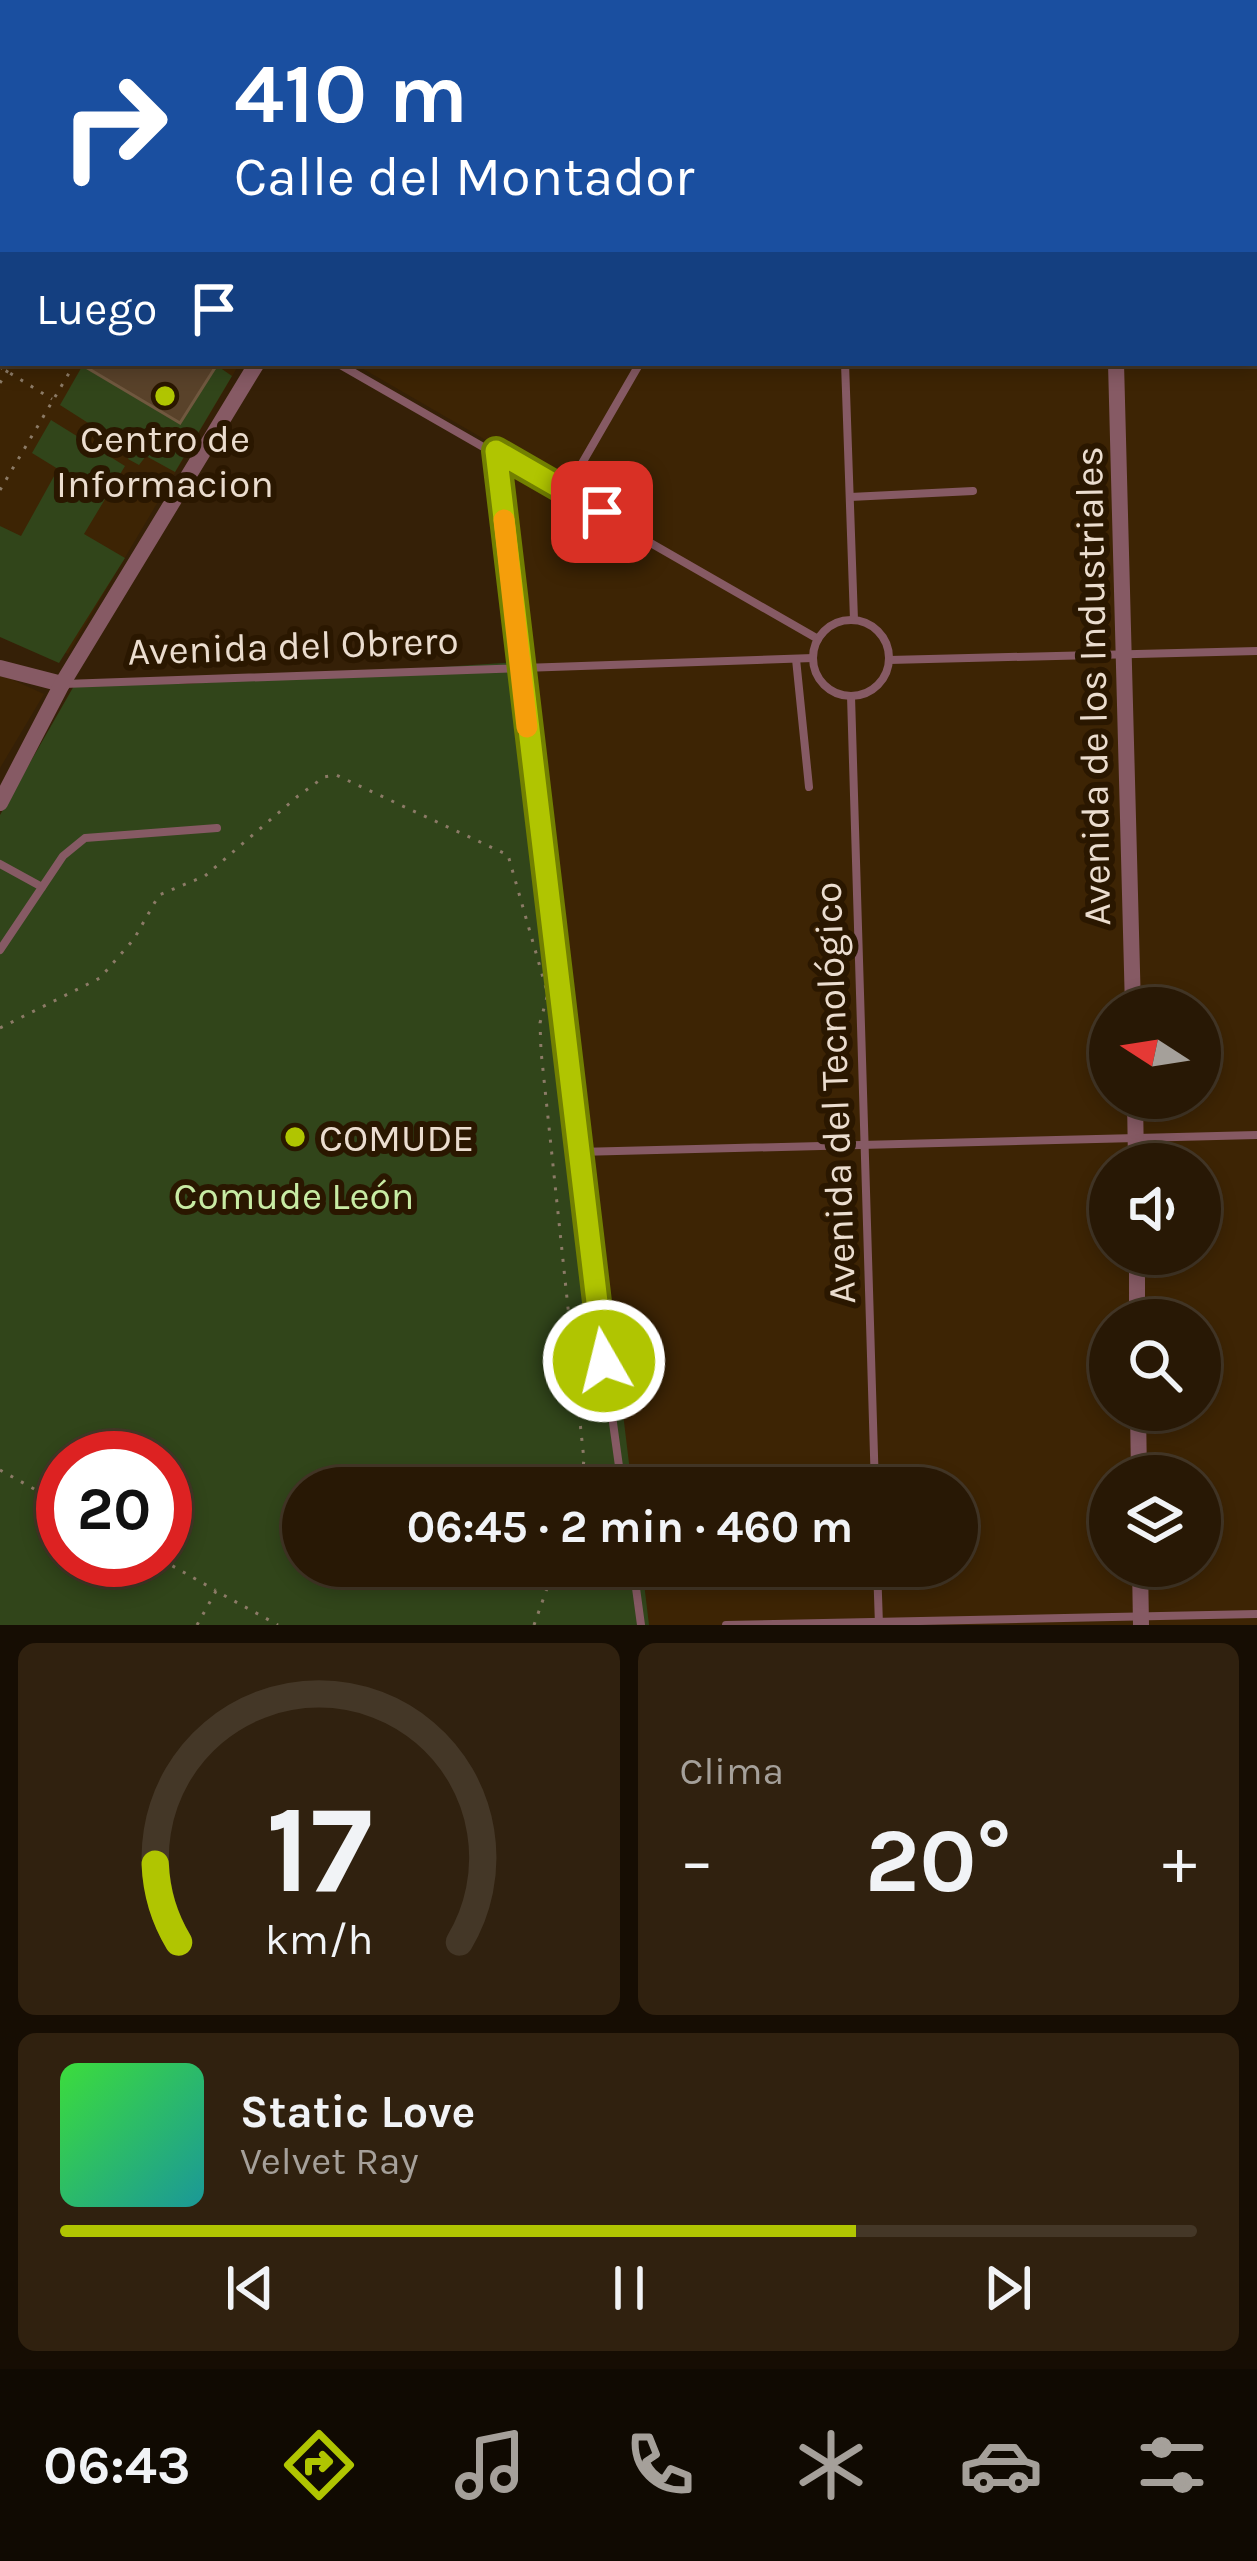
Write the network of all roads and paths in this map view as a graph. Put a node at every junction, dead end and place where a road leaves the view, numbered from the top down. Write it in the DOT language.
graph roads {
  1 [pos="10,366"];
  2 [pos="73,366"];
  3 [pos="255,366"];
  4 [pos="342,366"];
  5 [pos="638,366"];
  6 [pos="845,366"];
  7 [pos="1117,366"];
  8 [pos="0,368"];
  9 [pos="7,372"];
  10 [pos="0,383"];
  11 [pos="53,400"];
  12 [pos="496,451"];
  13 [pos="0,490"];
  14 [pos="566,491"];
  15 [pos="973,491"];
  16 [pos="850,496"];
  17 [pos="854,620"];
  18 [pos="818,639"];
  19 [pos="1257,651"];
  20 [pos="1123,652"];
  21 [pos="813,658"];
  22 [pos="796,659"];
  23 [pos="889,660"];
  24 [pos="0,668"];
  25 [pos="521,668"];
  26 [pos="62,684"];
  27 [pos="851,696"];
  28 [pos="808,788"];
  29 [pos="0,803"];
  30 [pos="217,828"];
  31 [pos="0,864"];
  32 [pos="42,887"];
  33 [pos="0,950"];
  34 [pos="1132,987"];
  35 [pos="0,1028"];
  36 [pos="1136,1119"];
  37 [pos="1257,1135"];
  38 [pos="1136,1136"];
  39 [pos="866,1142"];
  40 [pos="1136,1143"];
  41 [pos="578,1152"];
  42 [pos="583,1467"];
  43 [pos="619,1467"];
  44 [pos="874,1467"];
  45 [pos="0,1470"];
  46 [pos="36,1490"];
  47 [pos="192,1577"];
  48 [pos="547,1587"];
  49 [pos="636,1587"];
  50 [pos="878,1587"];
  51 [pos="1140,1587"];
  52 [pos="216,1591"];
  53 [pos="1257,1614"];
  54 [pos="879,1622"];
  55 [pos="1141,1622"];
  56 [pos="197,1625"];
  57 [pos="278,1625"];
  58 [pos="534,1625"];
  59 [pos="641,1625"];
  60 [pos="726,1625"];
  1 -- 9 [label="path"];
  2 -- 11 [label="path"];
  3 -- 26 [label="street"];
  4 -- 12 [label="lane"];
  5 -- 14 [label="lane"];
  6 -- 16 [label="lane"];
  7 -- 20 [label="street, Avenida de los Industriales"];
  8 -- 9 [label="path"];
  9 -- 10 [label="path"];
  9 -- 11 [label="path"];
  11 -- 13 [label="path"];
  12 -- 14 [label="lane"];
  12 -- 25 [label="lane"];
  14 -- 18 [label="lane"];
  15 -- 16 [label="lane"];
  16 -- 17 [label="lane"];
  17 -- 18 [label="lane"];
  17 -- 23 [label="lane"];
  18 -- 21 [label="lane"];
  19 -- 20 [label="lane"];
  20 -- 23 [label="lane"];
  20 -- 34 [label="street, Avenida de los Industriales"];
  21 -- 22 [label="lane, Avenida del Obrero"];
  21 -- 27 [label="lane"];
  22 -- 25 [label="lane, Avenida del Obrero"];
  22 -- 28 [label="lane"];
  23 -- 27 [label="lane"];
  24 -- 26 [label="street"];
  25 -- 26 [label="lane, Avenida del Obrero"];
  25 -- 41 [label="lane"];
  26 -- 29 [label="street"];
  27 -- 39 [label="lane, Avenida del Tecnológico"];
  30 -- 32 [label="lane"];
  31 -- 32 [label="lane"];
  32 -- 33 [label="lane"];
  35 -- 42 [label="path"];
  36 -- 38 [label="street"];
  37 -- 38 [label="lane"];
  38 -- 39 [label="lane"];
  38 -- 40 [label="street"];
  39 -- 41 [label="lane"];
  39 -- 44 [label="lane, Avenida del Tecnológico"];
  41 -- 43 [label="lane"];
  45 -- 46 [label="path"];
  47 -- 52 [label="path"];
  48 -- 58 [label="path"];
  49 -- 59 [label="lane"];
  50 -- 54 [label="lane"];
  51 -- 55 [label="street"];
  52 -- 56 [label="path"];
  52 -- 57 [label="path"];
  53 -- 55 [label="lane"];
  54 -- 55 [label="lane"];
  54 -- 60 [label="lane"];
}
